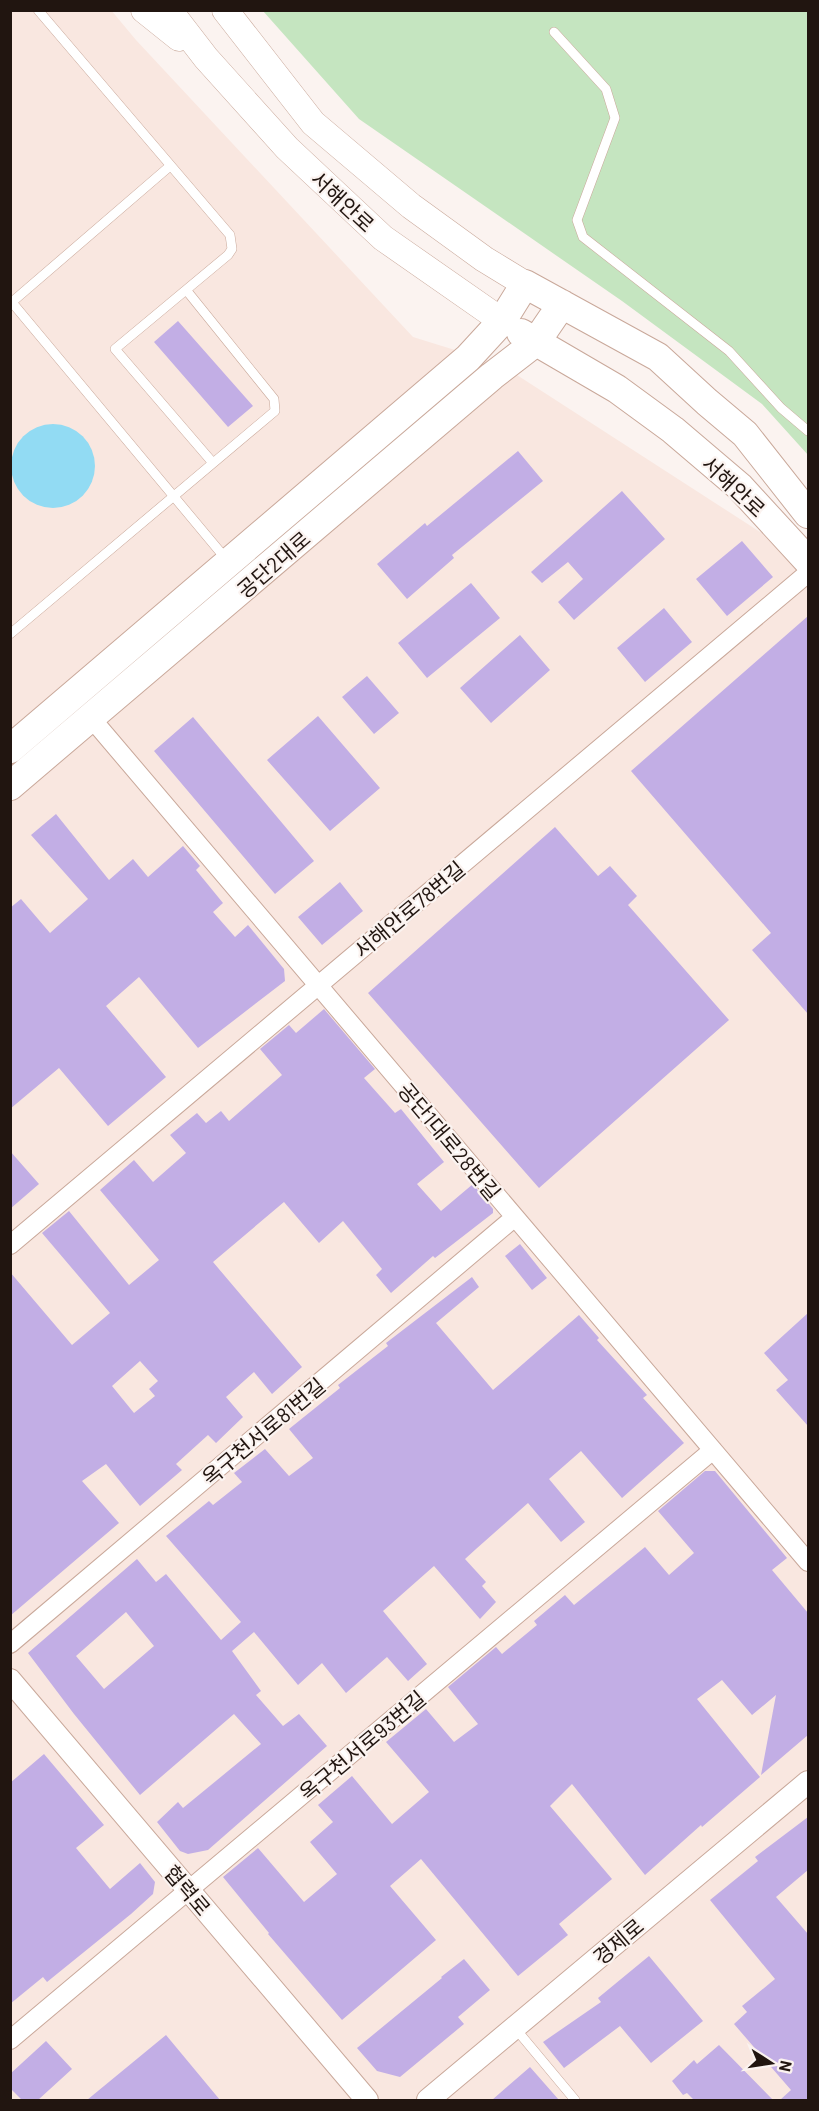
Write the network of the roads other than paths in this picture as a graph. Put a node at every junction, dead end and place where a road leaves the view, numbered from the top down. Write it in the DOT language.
graph roads {
  1 [pos="38,10"];
  2 [pos="144,10"];
  3 [pos="169,10"];
  4 [pos="225,15"];
  5 [pos="554,32"];
  6 [pos="206,58"];
  7 [pos="170,166"];
  8 [pos="525,284"];
  9 [pos="187,291"];
  10 [pos="11,301"];
  11 [pos="562,304"];
  12 [pos="502,321"];
  13 [pos="536,342"];
  14 [pos="808,431"];
  15 [pos="213,463"];
  16 [pos="173,496"];
  17 [pos="808,514"];
  18 [pos="808,561"];
  19 [pos="229,563"];
  20 [pos="808,573"];
  21 [pos="10,634"];
  22 [pos="73,696"];
  23 [pos="92,719"];
  24 [pos="10,749"];
  25 [pos="10,786"];
  26 [pos="319,986"];
  27 [pos="515,1217"];
  28 [pos="10,1245"];
  29 [pos="713,1450"];
  30 [pos="808,1563"];
  31 [pos="10,1644"];
  32 [pos="10,1680"];
  33 [pos="808,1782"];
  34 [pos="188,1890"];
  35 [pos="515,2028"];
  36 [pos="10,2040"];
  37 [pos="367,2100"];
  38 [pos="428,2100"];
  39 [pos="575,2100"];
  1 -- 7 [label="lane"];
  2 -- 6 [label="main road"];
  3 -- 6 [label="main road"];
  4 -- 8 [label="main road, 서해안로"];
  5 -- 14 [label="lane"];
  6 -- 12 [label="main road, 서해안로"];
  7 -- 9 [label="lane"];
  7 -- 10 [label="lane"];
  8 -- 11 [label="main road, 서해안로"];
  8 -- 12 [label="main road"];
  9 -- 15 [label="lane"];
  9 -- 15 [label="lane"];
  10 -- 16 [label="lane"];
  11 -- 13 [label="main road, 공단2대로"];
  11 -- 17 [label="main road, 서해안로"];
  12 -- 13 [label="main road, 서해안로"];
  12 -- 19 [label="main road, 공단2대로"];
  13 -- 18 [label="main road, 서해안로"];
  13 -- 23 [label="main road, 공단2대로"];
  15 -- 16 [label="lane"];
  16 -- 19 [label="lane"];
  16 -- 21 [label="lane"];
  19 -- 22 [label="main road, 공단2대로"];
  20 -- 26 [label="street, 서해안로78번길"];
  22 -- 23 [label="main road"];
  22 -- 24 [label="main road, 공단2대로"];
  23 -- 25 [label="main road, 공단2대로"];
  23 -- 26 [label="street, 공단1대로28번길"];
  26 -- 27 [label="street, 공단1대로28번길"];
  26 -- 28 [label="street, 서해안로78번길"];
  27 -- 29 [label="street, 공단1대로28번길"];
  27 -- 31 [label="street, 옥구천서로81번길"];
  29 -- 30 [label="street, 공단1대로28번길"];
  29 -- 34 [label="street, 옥구천서로93번길"];
  32 -- 34 [label="street, 협력로"];
  33 -- 35 [label="street, 경제로"];
  34 -- 36 [label="street, 옥구천서로93번길"];
  34 -- 37 [label="street, 협력로"];
  35 -- 38 [label="street, 경제로"];
  35 -- 39 [label="lane"];
}
